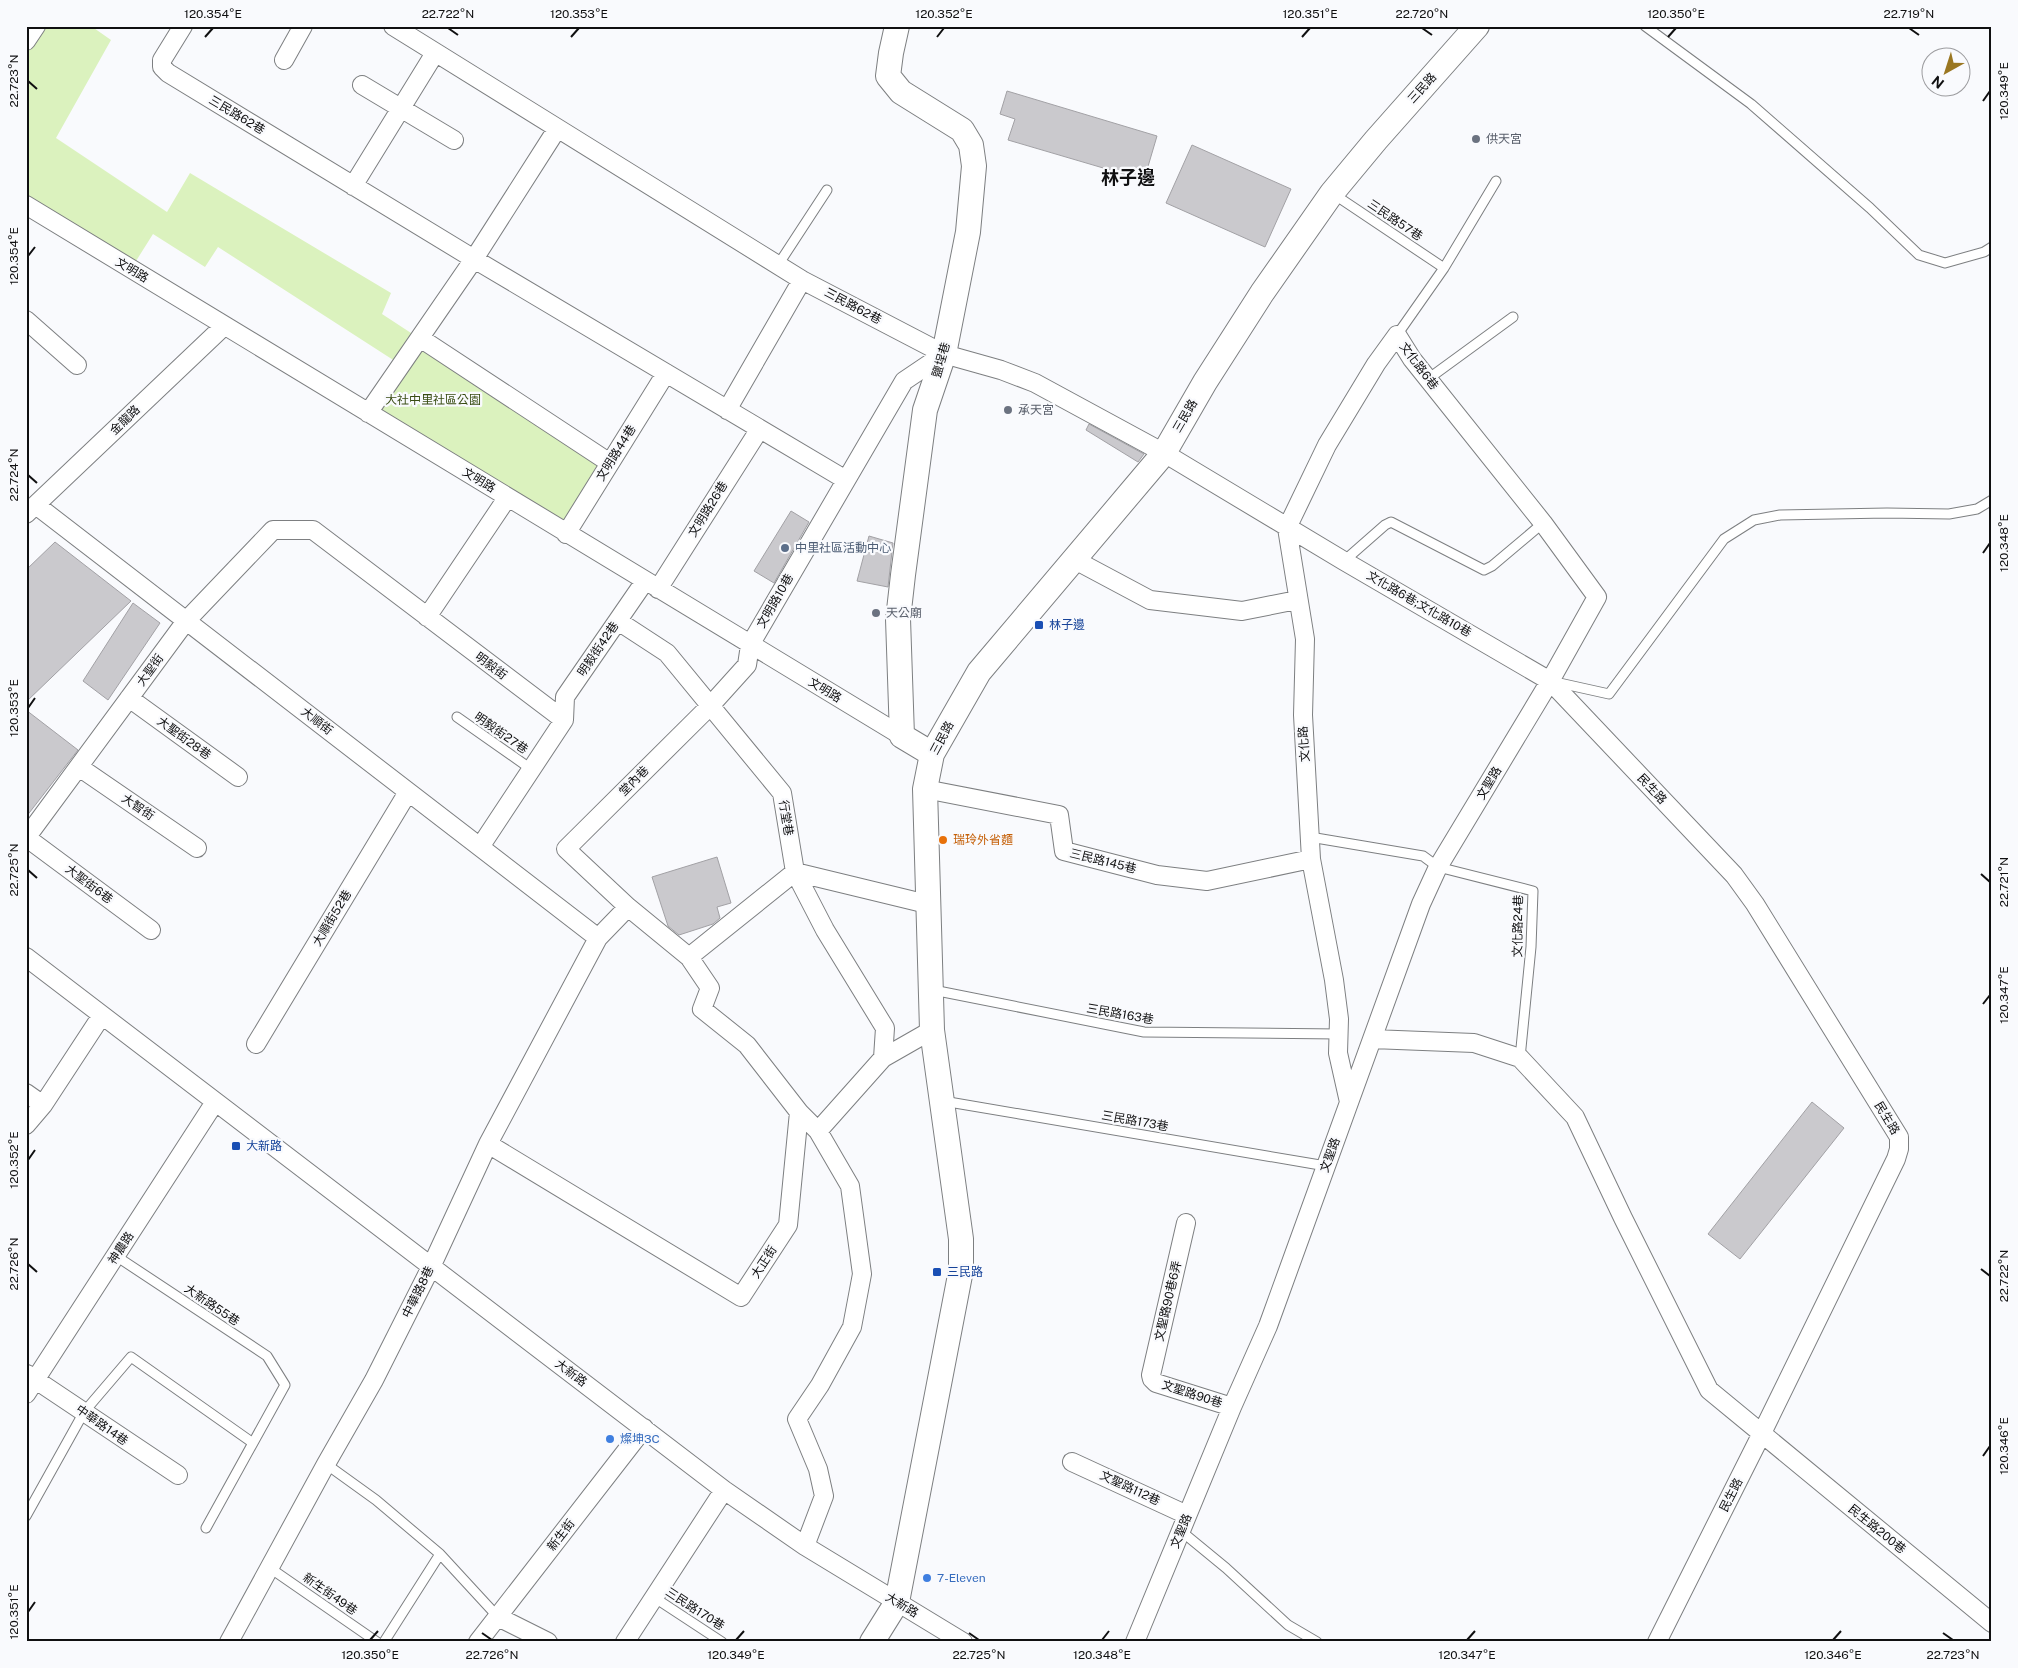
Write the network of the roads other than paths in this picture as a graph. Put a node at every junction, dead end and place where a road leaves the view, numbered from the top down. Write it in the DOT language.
graph roads {
  1 [pos="36,26"];
  2 [pos="183,26"];
  3 [pos="303,26"];
  4 [pos="393,26"];
  5 [pos="897,26"];
  6 [pos="1477,26"];
  7 [pos="1646,26"];
  8 [pos="26,41"];
  9 [pos="435,53"];
  10 [pos="284,60"];
  11 [pos="362,85"];
  12 [pos="402,108"];
  13 [pos="557,129"];
  14 [pos="454,140"];
  15 [pos="1496,181"];
  16 [pos="354,186"];
  17 [pos="827,190"];
  18 [pos="1332,194"];
  19 [pos="29,211"];
  20 [pos="1992,247"];
  21 [pos="474,259"];
  22 [pos="778,265"];
  23 [pos="1444,268"];
  24 [pos="802,280"];
  25 [pos="1512,317"];
  26 [pos="26,320"];
  27 [pos="224,326"];
  28 [pos="1396,335"];
  29 [pos="420,338"];
  30 [pos="944,354"];
  31 [pos="78,365"];
  32 [pos="666,374"];
  33 [pos="1428,378"];
  34 [pos="727,410"];
  35 [pos="368,413"];
  36 [pos="759,430"];
  37 [pos="1164,453"];
  38 [pos="610,462"];
  39 [pos="846,480"];
  40 [pos="507,498"];
  41 [pos="1992,500"];
  42 [pos="31,510"];
  43 [pos="1543,523"];
  44 [pos="1287,528"];
  45 [pos="294,530"];
  46 [pos="566,534"];
  47 [pos="1075,560"];
  48 [pos="1344,561"];
  49 [pos="651,585"];
  50 [pos="1297,600"];
  51 [pos="427,617"];
  52 [pos="186,621"];
  53 [pos="618,621"];
  54 [pos="750,645"];
  55 [pos="1550,681"];
  56 [pos="129,698"];
  57 [pos="710,706"];
  58 [pos="457,717"];
  59 [pos="564,720"];
  60 [pos="902,736"];
  61 [pos="932,754"];
  62 [pos="79,767"];
  63 [pos="531,769"];
  64 [pos="238,777"];
  65 [pos="925,789"];
  66 [pos="408,792"];
  67 [pos="1310,837"];
  68 [pos="26,838"];
  69 [pos="480,847"];
  70 [pos="197,848"];
  71 [pos="1312,859"];
  72 [pos="1438,867"];
  73 [pos="794,872"];
  74 [pos="927,904"];
  75 [pos="628,907"];
  76 [pos="151,930"];
  77 [pos="598,938"];
  78 [pos="26,957"];
  79 [pos="689,957"];
  80 [pos="930,989"];
  81 [pos="102,1015"];
  82 [pos="932,1030"];
  83 [pos="1338,1034"];
  84 [pos="1372,1039"];
  85 [pos="256,1044"];
  86 [pos="883,1058"];
  87 [pos="1520,1058"];
  88 [pos="26,1093"];
  89 [pos="940,1101"];
  90 [pos="215,1102"];
  91 [pos="1349,1102"];
  92 [pos="43,1105"];
  93 [pos="799,1112"];
  94 [pos="26,1125"];
  95 [pos="818,1131"];
  96 [pos="488,1144"];
  97 [pos="1326,1166"];
  98 [pos="1186,1223"];
  99 [pos="116,1256"];
  100 [pos="431,1267"];
  101 [pos="1152,1379"];
  102 [pos="29,1382"];
  103 [pos="1232,1407"];
  104 [pos="84,1412"];
  105 [pos="644,1428"];
  106 [pos="1761,1435"];
  107 [pos="253,1442"];
  108 [pos="1072,1462"];
  109 [pos="326,1464"];
  110 [pos="178,1475"];
  111 [pos="724,1490"];
  112 [pos="26,1516"];
  113 [pos="1184,1523"];
  114 [pos="206,1528"];
  115 [pos="805,1546"];
  116 [pos="440,1554"];
  117 [pos="270,1568"];
  118 [pos="654,1598"];
  119 [pos="897,1602"];
  120 [pos="498,1616"];
  121 [pos="1992,1623"];
  122 [pos="230,1642"];
  123 [pos="377,1642"];
  124 [pos="384,1642"];
  125 [pos="478,1642"];
  126 [pos="548,1642"];
  127 [pos="625,1642"];
  128 [pos="722,1642"];
  129 [pos="872,1642"];
  130 [pos="962,1642"];
  131 [pos="1135,1642"];
  132 [pos="1317,1642"];
  133 [pos="1657,1642"];
  1 -- 8 [label="street"];
  2 -- 16 [label="street, 三民路62巷"];
  3 -- 10 [label="street"];
  4 -- 9 [label="street, 三民路62巷"];
  5 -- 30 [label="main road, 鹽埕巷"];
  6 -- 18 [label="main road, 三民路"];
  7 -- 20 [label="lane"];
  9 -- 12 [label="street"];
  9 -- 13 [label="street, 三民路62巷"];
  11 -- 12 [label="street"];
  12 -- 14 [label="street"];
  12 -- 16 [label="street"];
  13 -- 21 [label="street"];
  13 -- 22 [label="street, 三民路62巷"];
  15 -- 23 [label="lane"];
  16 -- 21 [label="street, 三民路62巷"];
  17 -- 22 [label="lane"];
  18 -- 23 [label="lane, 三民路57巷"];
  18 -- 37 [label="main road, 三民路"];
  19 -- 27 [label="street, 文明路"];
  21 -- 29 [label="street"];
  21 -- 32 [label="street, 三民路62巷"];
  22 -- 24 [label="street, 三民路62巷"];
  23 -- 28 [label="lane"];
  24 -- 30 [label="street, 三民路62巷"];
  24 -- 34 [label="street"];
  25 -- 33 [label="lane"];
  26 -- 31 [label="street"];
  27 -- 35 [label="street, 文明路"];
  27 -- 42 [label="street, 金龍路"];
  28 -- 33 [label="street, 文化路6巷"];
  28 -- 44 [label="street, 文化路6巷"];
  29 -- 35 [label="street"];
  29 -- 38 [label="street"];
  30 -- 37 [label="street, 三民路62巷"];
  30 -- 39 [label="street, 文明路10巷"];
  30 -- 60 [label="main road, 鹽埕巷"];
  32 -- 34 [label="street, 三民路62巷"];
  32 -- 38 [label="street, 文明路44巷"];
  33 -- 43 [label="street, 文化路6巷"];
  34 -- 36 [label="street, 三民路62巷"];
  35 -- 40 [label="street, 文明路"];
  36 -- 39 [label="street, 三民路62巷"];
  36 -- 49 [label="street, 文明路26巷"];
  37 -- 44 [label="street"];
  37 -- 47 [label="main road, 三民路"];
  38 -- 46 [label="street, 文明路44巷"];
  39 -- 54 [label="street, 文明路10巷"];
  40 -- 46 [label="street, 文明路"];
  40 -- 51 [label="street"];
  41 -- 55 [label="lane"];
  42 -- 52 [label="street, 大順街"];
  43 -- 48 [label="lane"];
  43 -- 55 [label="street, 文化路6巷"];
  44 -- 48 [label="street, 文化路6巷;文化路10巷"];
  44 -- 50 [label="street, 文化路"];
  45 -- 51 [label="street, 明毅街"];
  45 -- 52 [label="street, 大聖街"];
  46 -- 49 [label="street, 文明路"];
  47 -- 50 [label="street"];
  47 -- 61 [label="main road, 三民路"];
  48 -- 55 [label="street, 文化路6巷;文化路10巷"];
  49 -- 53 [label="street, 明毅街42巷"];
  49 -- 54 [label="street, 文明路"];
  50 -- 67 [label="street, 文化路"];
  51 -- 59 [label="street, 明毅街"];
  52 -- 56 [label="street, 大聖街"];
  52 -- 66 [label="street, 大順街"];
  53 -- 57 [label="street, 行堂巷"];
  53 -- 59 [label="street, 明毅街42巷"];
  54 -- 57 [label="street, 堂內巷"];
  54 -- 60 [label="street, 文明路"];
  55 -- 72 [label="street, 文聖路"];
  55 -- 106 [label="street, 民生路"];
  56 -- 62 [label="street, 大聖街"];
  56 -- 64 [label="street, 大聖街28巷"];
  57 -- 73 [label="street, 行堂巷"];
  57 -- 75 [label="street, 堂內巷"];
  58 -- 63 [label="lane, 明毅街27巷"];
  59 -- 63 [label="street"];
  60 -- 61 [label="main road, 文明路"];
  61 -- 65 [label="main road, 三民路"];
  62 -- 68 [label="street, 大聖街"];
  62 -- 70 [label="street, 大智街"];
  63 -- 69 [label="street"];
  65 -- 71 [label="street, 三民路145巷"];
  65 -- 74 [label="main road, 三民路"];
  66 -- 69 [label="street, 大順街"];
  66 -- 85 [label="street, 大順街52巷"];
  67 -- 71 [label="street, 文化路"];
  67 -- 72 [label="lane"];
  68 -- 76 [label="street, 大聖街6巷"];
  69 -- 77 [label="street, 大順街"];
  71 -- 83 [label="street, 文化路"];
  72 -- 84 [label="street, 文聖路"];
  72 -- 87 [label="lane, 文化路24巷"];
  73 -- 74 [label="street"];
  73 -- 79 [label="street"];
  73 -- 86 [label="street, 行堂巷"];
  74 -- 80 [label="main road, 三民路"];
  75 -- 77 [label="street, 中華路8巷"];
  75 -- 79 [label="street"];
  77 -- 96 [label="street, 中華路8巷"];
  78 -- 81 [label="street, 大新路"];
  79 -- 93 [label="street"];
  80 -- 82 [label="main road, 三民路"];
  80 -- 83 [label="lane, 三民路163巷"];
  81 -- 90 [label="street, 大新路"];
  81 -- 92 [label="street"];
  82 -- 86 [label="street"];
  82 -- 89 [label="main road, 三民路"];
  83 -- 91 [label="street, 文化路"];
  84 -- 87 [label="street"];
  84 -- 91 [label="street, 文聖路"];
  86 -- 95 [label="street"];
  87 -- 106 [label="street, 民生路200巷"];
  88 -- 92 [label="street"];
  89 -- 97 [label="lane, 三民路173巷"];
  89 -- 119 [label="main road, 三民路"];
  90 -- 99 [label="street, 神農路"];
  90 -- 100 [label="street, 大新路"];
  91 -- 97 [label="street, 文聖路"];
  92 -- 94 [label="street"];
  93 -- 95 [label="street"];
  93 -- 96 [label="street, 大正街"];
  95 -- 115 [label="street"];
  96 -- 100 [label="street, 中華路8巷"];
  97 -- 103 [label="street, 文聖路"];
  98 -- 101 [label="street, 文聖路90巷6弄"];
  99 -- 102 [label="street, 神農路"];
  99 -- 107 [label="lane, 大新路55巷"];
  100 -- 105 [label="street, 大新路"];
  100 -- 109 [label="street, 中華路8巷"];
  101 -- 103 [label="street, 文聖路90巷"];
  102 -- 104 [label="street, 中華路14巷"];
  103 -- 113 [label="street, 文聖路"];
  104 -- 107 [label="lane"];
  104 -- 110 [label="street, 中華路14巷"];
  104 -- 112 [label="lane"];
  105 -- 111 [label="street, 大新路"];
  105 -- 120 [label="street, 新生街"];
  106 -- 121 [label="street, 民生路200巷"];
  106 -- 133 [label="street, 民生路"];
  107 -- 114 [label="lane"];
  108 -- 113 [label="street, 文聖路112巷"];
  109 -- 116 [label="lane"];
  109 -- 117 [label="street, 中華路8巷"];
  111 -- 115 [label="street, 大新路"];
  111 -- 118 [label="street"];
  113 -- 131 [label="street, 文聖路"];
  113 -- 132 [label="lane"];
  115 -- 119 [label="street, 大新路"];
  116 -- 120 [label="lane"];
  116 -- 124 [label="lane"];
  117 -- 122 [label="street, 中華路8巷"];
  117 -- 123 [label="lane, 新生街49巷"];
  118 -- 127 [label="street"];
  118 -- 128 [label="lane, 三民路170巷"];
  119 -- 129 [label="main road, 三民路"];
  119 -- 130 [label="street, 大新路"];
  120 -- 125 [label="street, 新生街"];
  120 -- 126 [label="street"];
}
